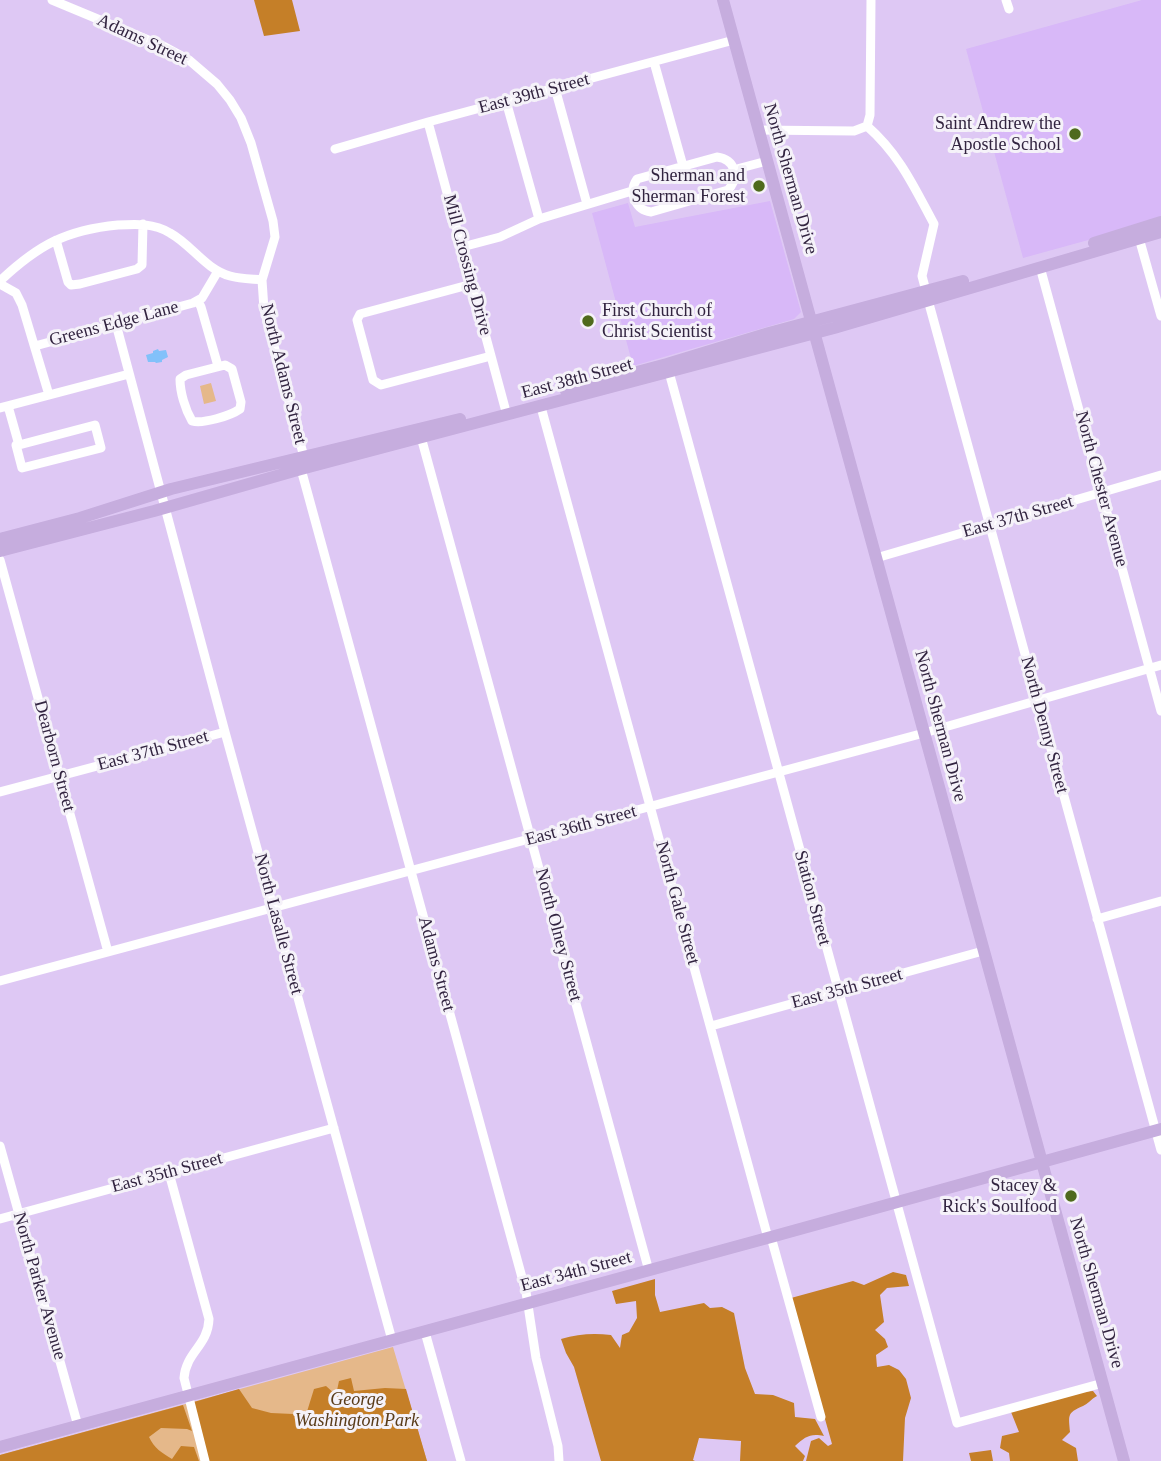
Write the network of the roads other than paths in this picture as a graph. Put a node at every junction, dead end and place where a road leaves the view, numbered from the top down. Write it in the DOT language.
graph roads {
  1 [pos="52,0"];
  2 [pos="723,0"];
  3 [pos="871,0"];
  4 [pos="734,40"];
  5 [pos="654,62"];
  6 [pos="555,88"];
  7 [pos="506,101"];
  8 [pos="428,122"];
  9 [pos="867,126"];
  10 [pos="758,130"];
  11 [pos="334,149"];
  12 [pos="767,161"];
  13 [pos="683,166"];
  14 [pos="258,169"];
  15 [pos="733,170"];
  16 [pos="632,191"];
  17 [pos="587,204"];
  18 [pos="539,219"];
  19 [pos="1161,222"];
  20 [pos="143,225"];
  21 [pos="1161,232"];
  22 [pos="1139,239"];
  23 [pos="56,240"];
  24 [pos="462,247"];
  25 [pos="1041,267"];
  26 [pos="218,271"];
  27 [pos="262,280"];
  28 [pos="0,282"];
  29 [pos="472,284"];
  30 [pos="927,295"];
  31 [pos="198,302"];
  32 [pos="1161,316"];
  33 [pos="116,324"];
  34 [pos="814,328"];
  35 [pos="35,346"];
  36 [pos="491,356"];
  37 [pos="218,366"];
  38 [pos="669,372"];
  39 [pos="129,374"];
  40 [pos="48,395"];
  41 [pos="4,407"];
  42 [pos="541,407"];
  43 [pos="505,408"];
  44 [pos="421,437"];
  45 [pos="19,445"];
  46 [pos="302,463"];
  47 [pos="1161,475"];
  48 [pos="160,491"];
  49 [pos="1102,492"];
  50 [pos="164,507"];
  51 [pos="990,525"];
  52 [pos="0,539"];
  53 [pos="0,551"];
  54 [pos="876,558"];
  55 [pos="0,560"];
  56 [pos="1161,665"];
  57 [pos="1150,668"];
  58 [pos="1038,701"];
  59 [pos="1161,710"];
  60 [pos="225,732"];
  61 [pos="924,733"];
  62 [pos="778,773"];
  63 [pos="59,776"];
  64 [pos="0,792"];
  65 [pos="651,807"];
  66 [pos="532,839"];
  67 [pos="411,872"];
  68 [pos="1161,901"];
  69 [pos="274,908"];
  70 [pos="1097,919"];
  71 [pos="983,951"];
  72 [pos="108,952"];
  73 [pos="0,981"];
  74 [pos="838,991"];
  75 [pos="711,1026"];
  76 [pos="334,1128"];
  77 [pos="1158,1130"];
  78 [pos="0,1146"];
  79 [pos="1161,1150"];
  80 [pos="1041,1163"];
  81 [pos="169,1173"];
  82 [pos="896,1203"];
  83 [pos="19,1214"];
  84 [pos="0,1219"];
  85 [pos="769,1238"];
  86 [pos="649,1271"];
  87 [pos="528,1303"];
  88 [pos="425,1332"];
  89 [pos="392,1340"];
  90 [pos="1103,1383"];
  91 [pos="188,1396"];
  92 [pos="821,1417"];
  93 [pos="78,1426"];
  94 [pos="0,1447"];
  95 [pos="205,1461"];
  96 [pos="461,1461"];
  97 [pos="559,1461"];
  98 [pos="1124,1461"];
  1 -- 14 [label="street, Adams Street"];
  2 -- 4 [label="main road, North Sherman Drive"];
  3 -- 9 [label="street"];
  4 -- 5 [label="street, East 39th Street"];
  4 -- 10 [label="main road, North Sherman Drive"];
  5 -- 6 [label="street, East 39th Street"];
  5 -- 13 [label="street"];
  6 -- 7 [label="street, East 39th Street"];
  6 -- 17 [label="street"];
  7 -- 8 [label="street, East 39th Street"];
  7 -- 18 [label="street"];
  8 -- 11 [label="street, East 39th Street"];
  8 -- 24 [label="street, Mill Crossing Drive"];
  9 -- 10 [label="street"];
  9 -- 30 [label="street, North Denny Street"];
  10 -- 12 [label="main road, North Sherman Drive"];
  12 -- 15 [label="street"];
  12 -- 34 [label="main road, North Sherman Drive"];
  13 -- 15 [label="street"];
  13 -- 16 [label="street"];
  14 -- 27 [label="street, North Adams Street"];
  15 -- 16 [label="street"];
  16 -- 17 [label="street"];
  17 -- 18 [label="street"];
  18 -- 24 [label="street"];
  19 -- 30 [label="main road, East 38th Street"];
  20 -- 23 [label="street"];
  20 -- 23 [label="street"];
  20 -- 26 [label="street"];
  21 -- 22 [label="main road, East 38th Street"];
  22 -- 25 [label="main road, East 38th Street"];
  22 -- 32 [label="street"];
  23 -- 28 [label="street"];
  24 -- 29 [label="street, Mill Crossing Drive"];
  25 -- 30 [label="main road, East 38th Street"];
  25 -- 49 [label="street, North Chester Avenue"];
  26 -- 27 [label="street"];
  26 -- 31 [label="street, Greens Edge Lane"];
  27 -- 46 [label="street, North Adams Street"];
  28 -- 35 [label="street"];
  29 -- 36 [label="street, Mill Crossing Drive"];
  29 -- 36 [label="street"];
  30 -- 34 [label="main road, East 38th Street"];
  30 -- 51 [label="street, North Denny Street"];
  31 -- 33 [label="street, Greens Edge Lane"];
  31 -- 37 [label="street"];
  33 -- 35 [label="street, Greens Edge Lane"];
  33 -- 39 [label="street, North Lasalle Street"];
  34 -- 38 [label="main road, East 38th Street"];
  34 -- 43 [label="main road, East 38th Street"];
  34 -- 54 [label="main road, North Sherman Drive"];
  35 -- 40 [label="street"];
  36 -- 43 [label="street, Mill Crossing Drive"];
  37 -- 37 [label="street"];
  38 -- 42 [label="main road, East 38th Street"];
  38 -- 62 [label="street, Station Street"];
  39 -- 40 [label="street"];
  39 -- 48 [label="street, North Lasalle Street"];
  40 -- 41 [label="street"];
  41 -- 45 [label="street"];
  42 -- 44 [label="main road, East 38th Street"];
  42 -- 65 [label="street, North Gale Street"];
  43 -- 46 [label="main road, East 38th Street"];
  44 -- 46 [label="main road, East 38th Street"];
  44 -- 66 [label="street, North Olney Street"];
  45 -- 45 [label="street"];
  46 -- 48 [label="main road, East 38th Street"];
  46 -- 50 [label="main road, East 38th Street"];
  46 -- 67 [label="street, Adams Street"];
  47 -- 49 [label="street, East 37th Street"];
  48 -- 50 [label="street, North Lasalle Street"];
  48 -- 52 [label="main road, East 38th Street"];
  49 -- 51 [label="street, East 37th Street"];
  49 -- 57 [label="street, North Chester Avenue"];
  50 -- 53 [label="main road, East 38th Street"];
  50 -- 60 [label="street, North Lasalle Street"];
  51 -- 54 [label="street, East 37th Street"];
  51 -- 58 [label="street, North Denny Street"];
  54 -- 61 [label="main road, North Sherman Drive"];
  55 -- 63 [label="street, Dearborn Street"];
  56 -- 57 [label="street, East 36th Street"];
  57 -- 58 [label="street, East 36th Street"];
  57 -- 59 [label="street, North Chester Avenue"];
  58 -- 61 [label="street, East 36th Street"];
  58 -- 70 [label="street, North Denny Street"];
  60 -- 63 [label="street, East 37th Street"];
  60 -- 69 [label="street, North Lasalle Street"];
  61 -- 62 [label="street, East 36th Street"];
  61 -- 71 [label="main road, North Sherman Drive"];
  62 -- 65 [label="street, East 36th Street"];
  62 -- 74 [label="street, Station Street"];
  63 -- 64 [label="street, East 37th Street"];
  63 -- 72 [label="street, Dearborn Street"];
  65 -- 66 [label="street, East 36th Street"];
  65 -- 75 [label="street, North Gale Street"];
  66 -- 67 [label="street, East 36th Street"];
  66 -- 86 [label="street, North Olney Street"];
  67 -- 69 [label="street, East 36th Street"];
  67 -- 87 [label="street, Adams Street"];
  68 -- 70 [label="street"];
  69 -- 72 [label="street, East 36th Street"];
  69 -- 76 [label="street, North Lasalle Street"];
  70 -- 77 [label="street, North Denny Street"];
  71 -- 74 [label="street, East 35th Street"];
  71 -- 80 [label="main road, North Sherman Drive"];
  72 -- 73 [label="street, East 36th Street"];
  74 -- 75 [label="street, East 35th Street"];
  74 -- 82 [label="street, Station Street"];
  75 -- 85 [label="street, North Gale Street"];
  76 -- 81 [label="street, East 35th Street"];
  76 -- 89 [label="street, North Lasalle Street"];
  77 -- 79 [label="street, North Denny Street"];
  77 -- 80 [label="main road, East 34th Street"];
  78 -- 83 [label="street, North Parker Avenue"];
  80 -- 82 [label="main road, East 34th Street"];
  80 -- 90 [label="main road, North Sherman Drive"];
  81 -- 83 [label="street, East 35th Street"];
  81 -- 91 [label="street"];
  82 -- 85 [label="main road, East 34th Street"];
  82 -- 90 [label="street, Station Street"];
  83 -- 84 [label="street, East 35th Street"];
  83 -- 93 [label="street, North Parker Avenue"];
  85 -- 86 [label="main road, East 34th Street"];
  85 -- 92 [label="street, North Gale Street"];
  86 -- 87 [label="main road, East 34th Street"];
  87 -- 88 [label="main road, East 34th Street"];
  87 -- 97 [label="street, Adams Street"];
  88 -- 89 [label="main road, East 34th Street"];
  88 -- 96 [label="street"];
  89 -- 91 [label="main road, East 34th Street"];
  90 -- 98 [label="main road, North Sherman Drive"];
  91 -- 93 [label="main road, East 34th Street"];
  91 -- 95 [label="street"];
  93 -- 94 [label="main road, East 34th Street"];
}
